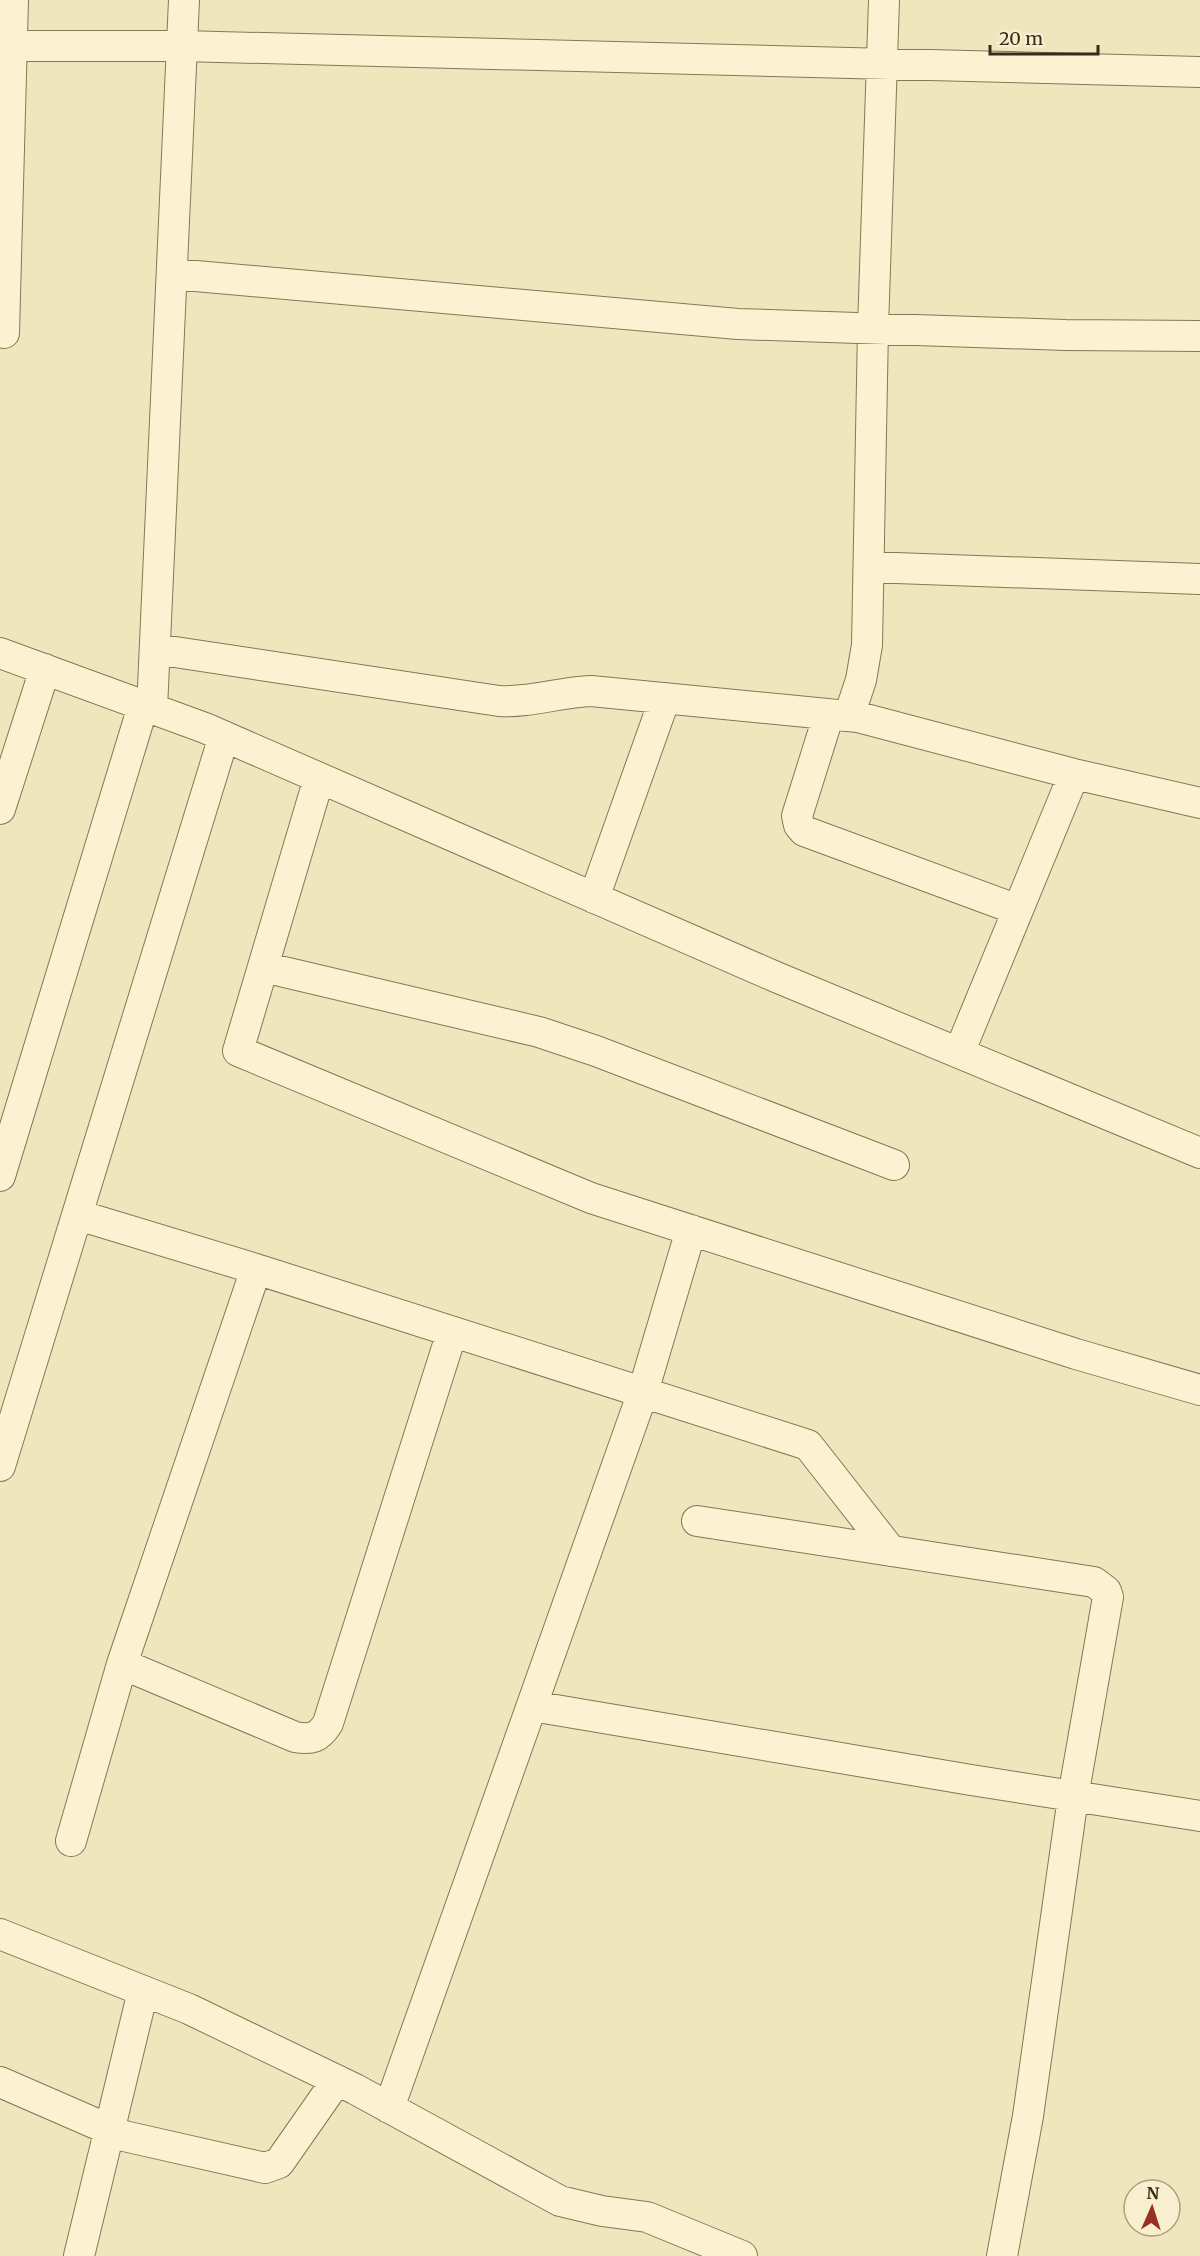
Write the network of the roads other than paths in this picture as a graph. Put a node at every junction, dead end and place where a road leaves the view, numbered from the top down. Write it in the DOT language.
graph roads {
  1 [pos="13,0"];
  2 [pos="184,0"];
  3 [pos="884,0"];
  4 [pos="6,46"];
  5 [pos="182,46"];
  6 [pos="881,64"];
  7 [pos="1200,72"];
  8 [pos="173,274"];
  9 [pos="873,328"];
  10 [pos="4,333"];
  11 [pos="1200,336"];
  12 [pos="868,567"];
  13 [pos="1200,579"];
  14 [pos="155,649"];
  15 [pos="0,653"];
  16 [pos="45,669"];
  17 [pos="665,698"];
  18 [pos="148,707"];
  19 [pos="839,715"];
  20 [pos="224,736"];
  21 [pos="1074,774"];
  22 [pos="319,778"];
  23 [pos="1200,803"];
  24 [pos="0,808"];
  25 [pos="594,897"];
  26 [pos="1018,910"];
  27 [pos="263,967"];
  28 [pos="959,1053"];
  29 [pos="1200,1153"];
  30 [pos="894,1165"];
  31 [pos="0,1176"];
  32 [pos="78,1215"];
  33 [pos="691,1230"];
  34 [pos="256,1269"];
  35 [pos="452,1332"];
  36 [pos="1200,1390"];
  37 [pos="643,1392"];
  38 [pos="8,1417"];
  39 [pos="0,1466"];
  40 [pos="697,1521"];
  41 [pos="891,1551"];
  42 [pos="122,1664"];
  43 [pos="532,1706"];
  44 [pos="1073,1797"];
  45 [pos="1200,1816"];
  46 [pos="71,1841"];
  47 [pos="0,1934"];
  48 [pos="143,1991"];
  49 [pos="337,2080"];
  50 [pos="0,2082"];
  51 [pos="389,2108"];
  52 [pos="111,2130"];
  53 [pos="725,2253"];
  54 [pos="79,2256"];
  55 [pos="1002,2256"];
  1 -- 4 [label="street"];
  2 -- 5 [label="street"];
  3 -- 6 [label="street"];
  4 -- 5 [label="street"];
  4 -- 10 [label="street"];
  5 -- 6 [label="street"];
  5 -- 8 [label="street"];
  6 -- 7 [label="street"];
  6 -- 9 [label="street"];
  8 -- 9 [label="street"];
  8 -- 14 [label="street"];
  9 -- 11 [label="street"];
  9 -- 12 [label="street"];
  12 -- 13 [label="street"];
  12 -- 19 [label="street"];
  14 -- 17 [label="street"];
  14 -- 18 [label="street"];
  15 -- 16 [label="street"];
  16 -- 18 [label="street"];
  16 -- 24 [label="street"];
  17 -- 19 [label="street"];
  17 -- 25 [label="street"];
  18 -- 20 [label="street"];
  18 -- 31 [label="street"];
  19 -- 21 [label="street"];
  19 -- 26 [label="street"];
  20 -- 22 [label="street"];
  20 -- 32 [label="street"];
  21 -- 23 [label="street"];
  21 -- 26 [label="street"];
  22 -- 25 [label="street"];
  22 -- 27 [label="street"];
  25 -- 28 [label="street"];
  26 -- 28 [label="street"];
  27 -- 30 [label="street"];
  27 -- 33 [label="street"];
  28 -- 29 [label="street"];
  32 -- 34 [label="street"];
  32 -- 38 [label="street"];
  33 -- 36 [label="street"];
  33 -- 37 [label="street"];
  34 -- 35 [label="street"];
  34 -- 42 [label="street"];
  35 -- 37 [label="street"];
  35 -- 42 [label="street"];
  37 -- 41 [label="street"];
  37 -- 43 [label="street"];
  38 -- 39 [label="street"];
  40 -- 41 [label="street"];
  41 -- 44 [label="street"];
  42 -- 46 [label="street"];
  43 -- 44 [label="street"];
  43 -- 51 [label="street"];
  44 -- 45 [label="street"];
  44 -- 55 [label="street"];
  47 -- 48 [label="street"];
  48 -- 49 [label="street"];
  48 -- 52 [label="street"];
  49 -- 51 [label="street"];
  49 -- 52 [label="street"];
  50 -- 52 [label="street"];
  51 -- 53 [label="street"];
  52 -- 54 [label="street"];
}
